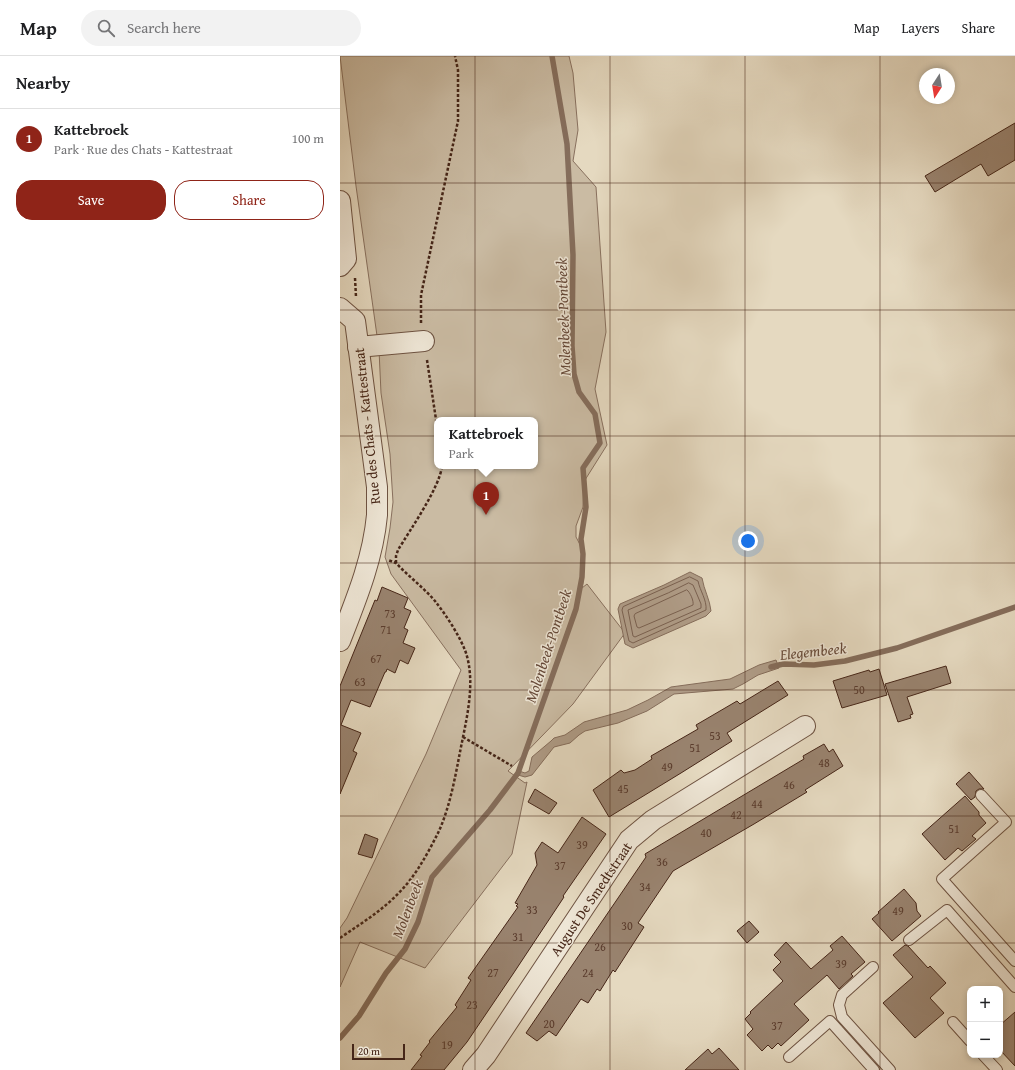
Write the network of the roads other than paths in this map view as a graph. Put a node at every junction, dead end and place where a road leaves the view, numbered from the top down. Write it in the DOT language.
graph roads {
  1 [pos="340,201"];
  2 [pos="343,262"];
  3 [pos="340,308"];
  4 [pos="424,341"];
  5 [pos="358,347"];
  6 [pos="340,641"];
  7 [pos="805,726"];
  8 [pos="981,795"];
  9 [pos="909,940"];
  10 [pos="1015,961"];
  11 [pos="873,967"];
  12 [pos="1015,987"];
  13 [pos="952,1022"];
  14 [pos="967,1038"];
  15 [pos="789,1057"];
  16 [pos="986,1058"];
  17 [pos="473,1070"];
  18 [pos="874,1070"];
  19 [pos="890,1070"];
  20 [pos="997,1070"];
  1 -- 2 [label="street"];
  3 -- 5 [label="street, Rue des Chats - Kattestraat"];
  4 -- 5 [label="street"];
  5 -- 6 [label="street, Rue des Chats - Kattestraat"];
  7 -- 17 [label="street, August De Smedtstraat"];
  8 -- 10 [label="lane"];
  9 -- 12 [label="lane"];
  11 -- 19 [label="lane"];
  13 -- 14 [label="lane"];
  15 -- 18 [label="lane"];
  16 -- 20 [label="lane"];
}
